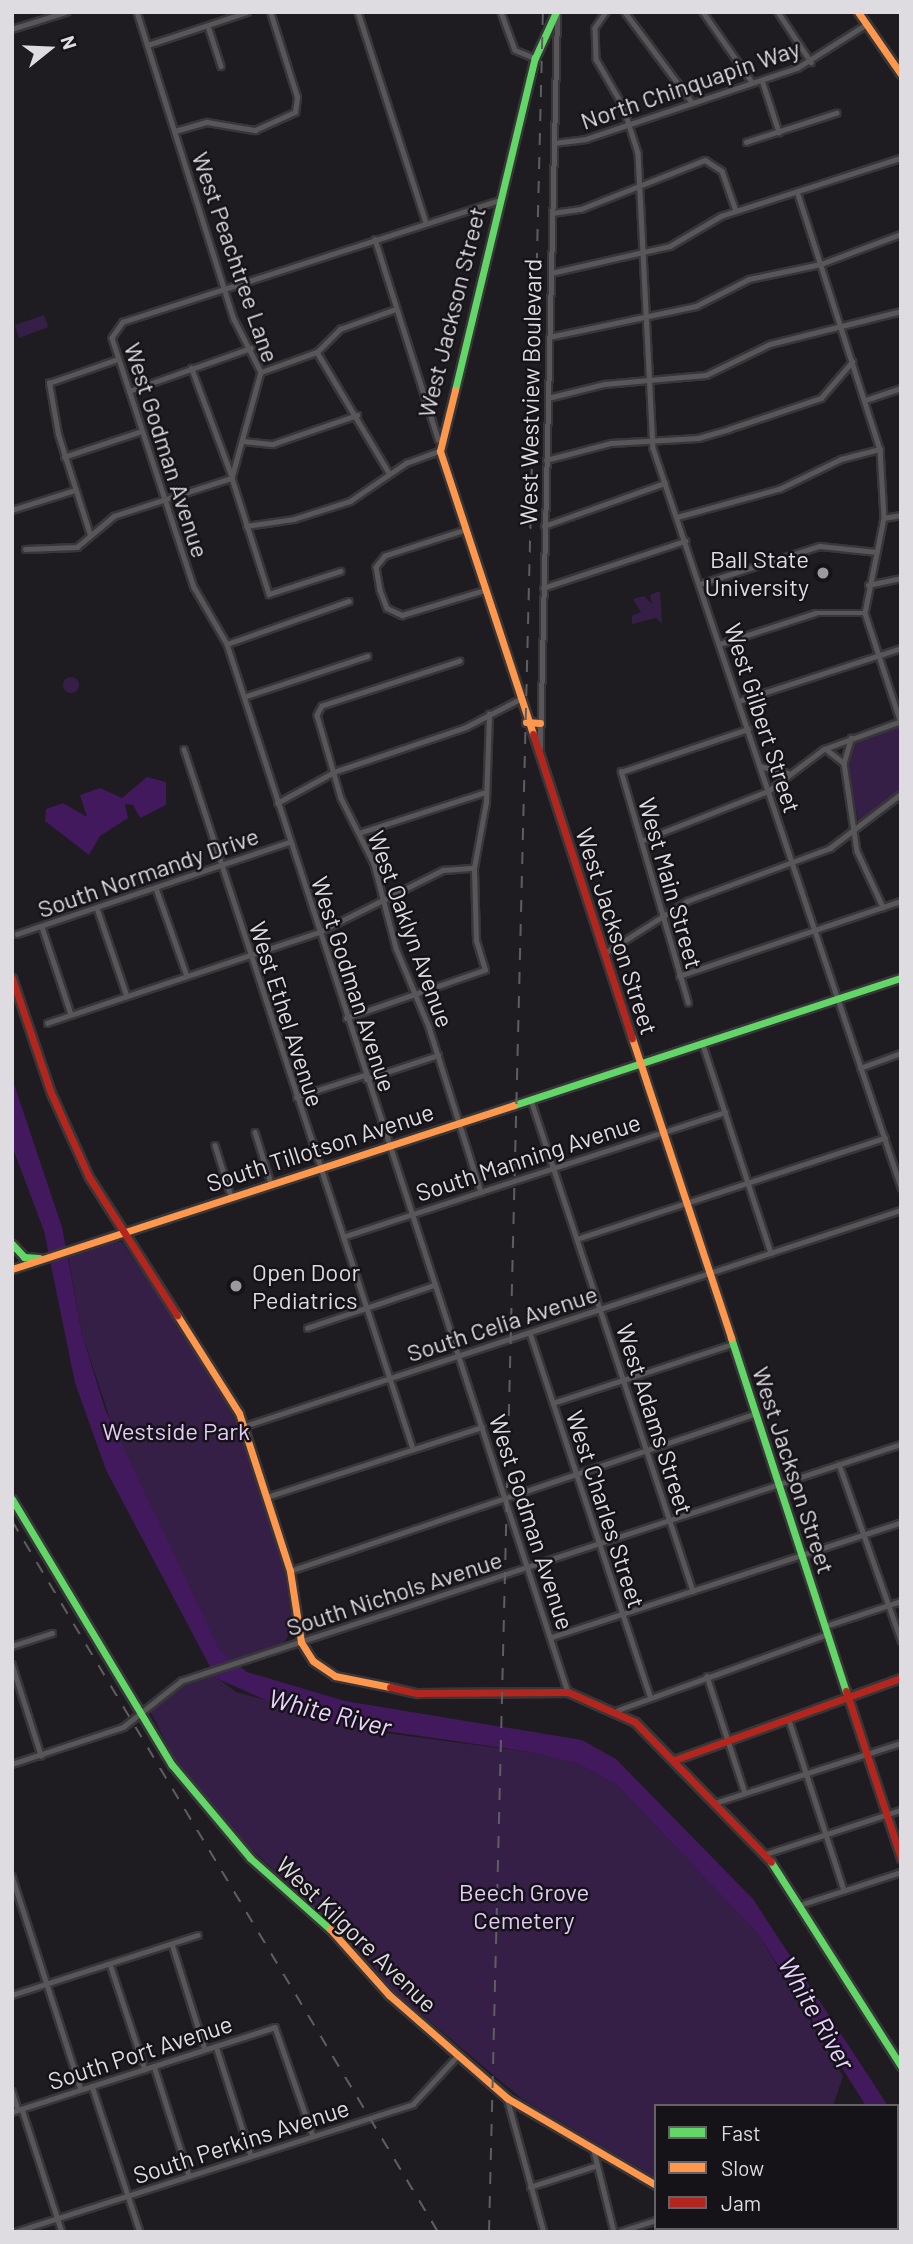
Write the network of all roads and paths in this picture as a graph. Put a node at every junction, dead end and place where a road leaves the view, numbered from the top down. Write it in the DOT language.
graph roads {
  1 [pos="66,12"];
  2 [pos="137,12"];
  3 [pos="247,12"];
  4 [pos="270,12"];
  5 [pos="358,12"];
  6 [pos="556,12"];
  7 [pos="606,12"];
  8 [pos="625,12"];
  9 [pos="704,12"];
  10 [pos="778,12"];
  11 [pos="858,12"];
  12 [pos="500,13"];
  13 [pos="867,24"];
  14 [pos="208,26"];
  15 [pos="12,29"];
  16 [pos="148,45"];
  17 [pos="535,58"];
  18 [pos="811,62"];
  19 [pos="221,66"];
  20 [pos="901,74"];
  21 [pos="762,80"];
  22 [pos="752,82"];
  23 [pos="691,102"];
  24 [pos="835,113"];
  25 [pos="629,125"];
  26 [pos="175,131"];
  27 [pos="779,132"];
  28 [pos="554,142"];
  29 [pos="746,142"];
  30 [pos="901,158"];
  31 [pos="640,183"];
  32 [pos="798,194"];
  33 [pos="498,201"];
  34 [pos="736,211"];
  35 [pos="552,213"];
  36 [pos="426,222"];
  37 [pos="901,234"];
  38 [pos="375,239"];
  39 [pos="643,253"];
  40 [pos="821,264"];
  41 [pos="551,273"];
  42 [pos="225,289"];
  43 [pos="397,309"];
  44 [pos="901,311"];
  45 [pos="646,315"];
  46 [pos="842,330"];
  47 [pos="549,337"];
  48 [pos="251,348"];
  49 [pos="317,352"];
  50 [pos="118,359"];
  51 [pos="852,362"];
  52 [pos="191,368"];
  53 [pos="261,372"];
  54 [pos="650,381"];
  55 [pos="901,388"];
  56 [pos="129,391"];
  57 [pos="548,398"];
  58 [pos="866,400"];
  59 [pos="358,415"];
  60 [pos="142,432"];
  61 [pos="438,439"];
  62 [pos="652,440"];
  63 [pos="243,441"];
  64 [pos="880,449"];
  65 [pos="440,451"];
  66 [pos="64,457"];
  67 [pos="546,460"];
  68 [pos="389,473"];
  69 [pos="232,478"];
  70 [pos="664,483"];
  71 [pos="75,490"];
  72 [pos="165,499"];
  73 [pos="12,510"];
  74 [pos="901,514"];
  75 [pos="677,517"];
  76 [pos="884,518"];
  77 [pos="246,526"];
  78 [pos="544,526"];
  79 [pos="465,530"];
  80 [pos="90,535"];
  81 [pos="685,541"];
  82 [pos="25,549"];
  83 [pos="877,552"];
  84 [pos="340,571"];
  85 [pos="901,578"];
  86 [pos="700,584"];
  87 [pos="868,585"];
  88 [pos="543,587"];
  89 [pos="485,590"];
  90 [pos="349,601"];
  91 [pos="865,613"];
  92 [pos="227,644"];
  93 [pos="720,644"];
  94 [pos="901,648"];
  95 [pos="367,656"];
  96 [pos="876,656"];
  97 [pos="460,661"];
  98 [pos="244,697"];
  99 [pos="520,699"];
  100 [pos="739,701"];
  101 [pos="489,714"];
  102 [pos="526,722"];
  103 [pos="540,723"];
  104 [pos="899,723"];
  105 [pos="748,729"];
  106 [pos="851,737"];
  107 [pos="184,749"];
  108 [pos="824,749"];
  109 [pos="844,763"];
  110 [pos="760,765"];
  111 [pos="334,772"];
  112 [pos="544,773"];
  113 [pos="789,773"];
  114 [pos="768,791"];
  115 [pos="485,792"];
  116 [pos="901,794"];
  117 [pos="277,803"];
  118 [pos="359,833"];
  119 [pos="855,833"];
  120 [pos="643,840"];
  121 [pos="289,842"];
  122 [pos="221,865"];
  123 [pos="793,865"];
  124 [pos="474,867"];
  125 [pos="156,888"];
  126 [pos="384,898"];
  127 [pos="901,901"];
  128 [pos="883,907"];
  129 [pos="97,908"];
  130 [pos="661,914"];
  131 [pos="42,927"];
  132 [pos="815,930"];
  133 [pos="319,932"];
  134 [pos="17,934"];
  135 [pos="604,953"];
  136 [pos="249,955"];
  137 [pos="679,975"];
  138 [pos="187,976"];
  139 [pos="12,978"];
  140 [pos="901,978"];
  141 [pos="418,994"];
  142 [pos="127,996"];
  143 [pos="837,998"];
  144 [pos="688,1003"];
  145 [pos="71,1014"];
  146 [pos="346,1018"];
  147 [pos="47,1023"];
  148 [pos="702,1042"];
  149 [pos="901,1054"];
  150 [pos="438,1055"];
  151 [pos="640,1062"];
  152 [pos="860,1068"];
  153 [pos="365,1077"];
  154 [pos="296,1097"];
  155 [pos="530,1098"];
  156 [pos="725,1112"];
  157 [pos="460,1121"];
  158 [pos="255,1132"];
  159 [pos="663,1132"];
  160 [pos="885,1138"];
  161 [pos="388,1144"];
  162 [pos="215,1145"];
  163 [pos="319,1167"];
  164 [pos="554,1168"];
  165 [pos="271,1183"];
  166 [pos="748,1184"];
  167 [pos="901,1187"];
  168 [pos="481,1192"];
  169 [pos="231,1196"];
  170 [pos="686,1203"];
  171 [pos="901,1210"];
  172 [pos="411,1213"];
  173 [pos="121,1232"];
  174 [pos="343,1237"];
  175 [pos="577,1239"];
  176 [pos="12,1244"];
  177 [pos="12,1250"];
  178 [pos="771,1252"];
  179 [pos="33,1260"];
  180 [pos="13,1267"];
  181 [pos="708,1273"];
  182 [pos="434,1286"];
  183 [pos="366,1308"];
  184 [pos="600,1309"];
  185 [pos="307,1328"];
  186 [pos="530,1333"];
  187 [pos="732,1344"];
  188 [pos="458,1356"];
  189 [pos="389,1379"];
  190 [pos="623,1380"];
  191 [pos="553,1403"];
  192 [pos="755,1414"];
  193 [pos="244,1426"];
  194 [pos="482,1427"];
  195 [pos="901,1444"];
  196 [pos="413,1449"];
  197 [pos="647,1450"];
  198 [pos="839,1464"];
  199 [pos="576,1473"];
  200 [pos="778,1485"];
  201 [pos="506,1496"];
  202 [pos="267,1497"];
  203 [pos="12,1499"];
  204 [pos="670,1520"];
  205 [pos="901,1522"];
  206 [pos="865,1534"];
  207 [pos="600,1544"];
  208 [pos="802,1555"];
  209 [pos="530,1567"];
  210 [pos="290,1571"];
  211 [pos="694,1591"];
  212 [pos="901,1601"];
  213 [pos="889,1605"];
  214 [pos="623,1614"];
  215 [pos="825,1626"];
  216 [pos="52,1633"];
  217 [pos="828,1634"];
  218 [pos="552,1637"];
  219 [pos="901,1640"];
  220 [pos="301,1642"];
  221 [pos="12,1646"];
  222 [pos="12,1664"];
  223 [pos="707,1676"];
  224 [pos="901,1678"];
  225 [pos="568,1692"];
  226 [pos="650,1695"];
  227 [pos="849,1698"];
  228 [pos="618,1710"];
  229 [pos="140,1713"];
  230 [pos="789,1720"];
  231 [pos="728,1741"];
  232 [pos="901,1743"];
  233 [pos="867,1754"];
  234 [pos="41,1755"];
  235 [pos="674,1760"];
  236 [pos="12,1764"];
  237 [pos="806,1773"];
  238 [pos="746,1793"];
  239 [pos="715,1803"];
  240 [pos="901,1810"];
  241 [pos="887,1814"];
  242 [pos="826,1834"];
  243 [pos="766,1854"];
  244 [pos="901,1857"];
  245 [pos="901,1872"];
  246 [pos="13,1878"];
  247 [pos="844,1890"];
  248 [pos="803,1905"];
  249 [pos="198,1935"];
  250 [pos="172,1944"];
  251 [pos="110,1964"];
  252 [pos="47,1984"];
  253 [pos="12,1995"];
  254 [pos="216,2046"];
  255 [pos="205,2049"];
  256 [pos="458,2054"];
  257 [pos="154,2066"];
  258 [pos="901,2066"];
  259 [pos="145,2069"];
  260 [pos="92,2086"];
  261 [pos="81,2089"];
  262 [pos="12,2091"];
  263 [pos="507,2098"];
  264 [pos="18,2110"];
  265 [pos="313,2136"];
  266 [pos="594,2151"];
  267 [pos="251,2156"];
  268 [pos="595,2166"];
  269 [pos="190,2176"];
  270 [pos="654,2184"];
  271 [pos="530,2187"];
  272 [pos="128,2196"];
  273 [pos="58,2218"];
  274 [pos="654,2221"];
  275 [pos="15,2232"];
  276 [pos="62,2232"];
  277 [pos="140,2232"];
  278 [pos="544,2232"];
  279 [pos="616,2232"];
  1 -- 15 [label="street"];
  2 -- 16 [label="street, West Peachtree Lane"];
  3 -- 14 [label="street"];
  4 -- 26 [label="street"];
  5 -- 36 [label="street"];
  6 -- 17 [label="main road, West Jackson Street"];
  6 -- 28 [label="street, West Westview Boulevard"];
  7 -- 25 [label="street, West Gilbert Street"];
  8 -- 23 [label="street"];
  9 -- 22 [label="street"];
  10 -- 18 [label="street"];
  11 -- 13 [label="main road"];
  12 -- 17 [label="street"];
  13 -- 18 [label="street, North Chinquapin Way"];
  13 -- 20 [label="main road"];
  14 -- 16 [label="street"];
  14 -- 19 [label="street"];
  16 -- 26 [label="street, West Peachtree Lane"];
  17 -- 33 [label="main road, West Jackson Street"];
  18 -- 21 [label="street, North Chinquapin Way"];
  21 -- 22 [label="street, North Chinquapin Way"];
  21 -- 27 [label="street"];
  22 -- 23 [label="street, North Chinquapin Way"];
  23 -- 25 [label="street, North Chinquapin Way"];
  24 -- 27 [label="street"];
  25 -- 28 [label="street, North Chinquapin Way"];
  25 -- 31 [label="street, West Gilbert Street"];
  26 -- 42 [label="street, West Peachtree Lane"];
  27 -- 29 [label="street"];
  28 -- 35 [label="street, West Westview Boulevard"];
  30 -- 32 [label="street"];
  31 -- 34 [label="street"];
  31 -- 35 [label="street"];
  31 -- 39 [label="street, West Gilbert Street"];
  32 -- 34 [label="street"];
  32 -- 40 [label="street"];
  33 -- 36 [label="street"];
  33 -- 61 [label="main road, West Jackson Street"];
  34 -- 39 [label="street"];
  35 -- 41 [label="street, West Westview Boulevard"];
  36 -- 38 [label="street"];
  37 -- 40 [label="street"];
  38 -- 42 [label="street"];
  38 -- 43 [label="street"];
  39 -- 41 [label="street"];
  39 -- 45 [label="street, West Gilbert Street"];
  40 -- 45 [label="street"];
  40 -- 46 [label="street"];
  41 -- 47 [label="street, West Westview Boulevard"];
  42 -- 48 [label="street, West Peachtree Lane"];
  42 -- 50 [label="street, West Godman Avenue"];
  43 -- 49 [label="street"];
  43 -- 61 [label="street"];
  44 -- 46 [label="street"];
  45 -- 47 [label="street"];
  45 -- 54 [label="street, West Gilbert Street"];
  46 -- 51 [label="street"];
  46 -- 54 [label="street"];
  47 -- 57 [label="street, West Westview Boulevard"];
  48 -- 52 [label="street"];
  48 -- 53 [label="street, West Peachtree Lane"];
  49 -- 53 [label="street"];
  49 -- 59 [label="street"];
  50 -- 56 [label="street, West Godman Avenue"];
  50 -- 66 [label="street"];
  51 -- 58 [label="street"];
  51 -- 62 [label="street"];
  52 -- 56 [label="street"];
  52 -- 69 [label="street"];
  53 -- 63 [label="street, West Peachtree Lane"];
  54 -- 57 [label="street"];
  54 -- 62 [label="street, West Gilbert Street"];
  55 -- 58 [label="street"];
  56 -- 60 [label="street, West Godman Avenue"];
  57 -- 67 [label="street, West Westview Boulevard"];
  58 -- 64 [label="street"];
  59 -- 63 [label="street"];
  59 -- 68 [label="street"];
  60 -- 66 [label="street"];
  60 -- 72 [label="street, West Godman Avenue"];
  61 -- 65 [label="main road, West Jackson Street"];
  62 -- 67 [label="street"];
  62 -- 70 [label="street, West Gilbert Street"];
  63 -- 69 [label="street, West Peachtree Lane"];
  64 -- 75 [label="street"];
  64 -- 76 [label="street"];
  65 -- 68 [label="street"];
  65 -- 79 [label="main road, West Jackson Street"];
  66 -- 71 [label="street"];
  67 -- 78 [label="street, West Westview Boulevard"];
  68 -- 77 [label="street"];
  69 -- 72 [label="street"];
  69 -- 77 [label="street"];
  70 -- 75 [label="street, West Gilbert Street"];
  70 -- 78 [label="street"];
  71 -- 73 [label="street"];
  71 -- 80 [label="street"];
  72 -- 80 [label="street"];
  72 -- 92 [label="street, West Godman Avenue"];
  74 -- 76 [label="street"];
  75 -- 81 [label="street, West Gilbert Street"];
  76 -- 83 [label="street"];
  77 -- 84 [label="street"];
  78 -- 88 [label="street, West Westview Boulevard"];
  79 -- 89 [label="main road, West Jackson Street"];
  79 -- 89 [label="street"];
  80 -- 82 [label="street"];
  81 -- 86 [label="street, West Gilbert Street"];
  81 -- 88 [label="street"];
  83 -- 86 [label="street"];
  83 -- 87 [label="street"];
  85 -- 87 [label="street"];
  86 -- 93 [label="street, West Gilbert Street"];
  87 -- 91 [label="street"];
  88 -- 103 [label="street, West Westview Boulevard"];
  89 -- 99 [label="main road, West Jackson Street"];
  90 -- 92 [label="street"];
  91 -- 93 [label="street"];
  91 -- 96 [label="street"];
  92 -- 98 [label="street, West Godman Avenue"];
  93 -- 100 [label="street, West Gilbert Street"];
  94 -- 96 [label="street"];
  95 -- 98 [label="street"];
  96 -- 100 [label="street"];
  96 -- 104 [label="street"];
  97 -- 111 [label="street, West Oaklyn Avenue"];
  98 -- 117 [label="street, West Godman Avenue"];
  99 -- 101 [label="street, South Normandy Drive"];
  99 -- 102 [label="main road, West Jackson Street"];
  100 -- 105 [label="street, West Gilbert Street"];
  101 -- 111 [label="street, South Normandy Drive"];
  101 -- 115 [label="street"];
  102 -- 103 [label="main road"];
  102 -- 112 [label="main road, West Jackson Street"];
  103 -- 112 [label="street, West Westview Boulevard"];
  104 -- 106 [label="street"];
  105 -- 110 [label="street, West Gilbert Street"];
  105 -- 120 [label="street, West Main Street"];
  106 -- 108 [label="street"];
  106 -- 109 [label="street"];
  107 -- 122 [label="street, West Ethel Avenue"];
  108 -- 109 [label="street"];
  108 -- 113 [label="street"];
  109 -- 119 [label="street"];
  110 -- 113 [label="street"];
  110 -- 114 [label="street, West Gilbert Street"];
  111 -- 117 [label="street, South Normandy Drive"];
  111 -- 118 [label="street, West Oaklyn Avenue"];
  112 -- 135 [label="main road, West Jackson Street"];
  113 -- 114 [label="street"];
  114 -- 120 [label="street"];
  114 -- 123 [label="street, West Gilbert Street"];
  115 -- 118 [label="street"];
  115 -- 124 [label="street"];
  116 -- 119 [label="street"];
  117 -- 121 [label="street, West Godman Avenue"];
  118 -- 126 [label="street, West Oaklyn Avenue"];
  119 -- 123 [label="street"];
  119 -- 128 [label="street"];
  120 -- 130 [label="street, West Main Street"];
  121 -- 122 [label="street, South Normandy Drive"];
  121 -- 133 [label="street, West Godman Avenue"];
  122 -- 125 [label="street, South Normandy Drive"];
  122 -- 136 [label="street, West Ethel Avenue"];
  123 -- 130 [label="street"];
  123 -- 132 [label="street, West Gilbert Street"];
  124 -- 126 [label="street"];
  124 -- 141 [label="street"];
  125 -- 129 [label="street, South Normandy Drive"];
  125 -- 138 [label="street"];
  126 -- 133 [label="street"];
  126 -- 141 [label="street, West Oaklyn Avenue"];
  127 -- 128 [label="street"];
  128 -- 132 [label="street"];
  129 -- 131 [label="street, South Normandy Drive"];
  129 -- 142 [label="street"];
  130 -- 135 [label="street"];
  130 -- 137 [label="street, West Main Street"];
  131 -- 134 [label="street, South Normandy Drive"];
  131 -- 145 [label="street"];
  132 -- 137 [label="street"];
  132 -- 143 [label="street, West Gilbert Street"];
  133 -- 136 [label="street"];
  133 -- 146 [label="street, West Godman Avenue"];
  135 -- 151 [label="main road, West Jackson Street"];
  136 -- 138 [label="street"];
  136 -- 154 [label="street, West Ethel Avenue"];
  137 -- 144 [label="street, West Main Street"];
  138 -- 142 [label="street"];
  139 -- 173 [label="main road"];
  140 -- 143 [label="main road, South Tillotson Avenue"];
  141 -- 146 [label="street"];
  141 -- 150 [label="street, West Oaklyn Avenue"];
  142 -- 145 [label="street"];
  143 -- 148 [label="main road, South Tillotson Avenue"];
  143 -- 152 [label="street, West Gilbert Street"];
  145 -- 147 [label="street"];
  146 -- 153 [label="street, West Godman Avenue"];
  148 -- 151 [label="main road, South Tillotson Avenue"];
  148 -- 156 [label="street"];
  149 -- 152 [label="street"];
  150 -- 153 [label="street"];
  150 -- 157 [label="street, West Oaklyn Avenue"];
  151 -- 155 [label="main road, South Tillotson Avenue"];
  151 -- 159 [label="main road, West Jackson Street"];
  152 -- 160 [label="street, West Gilbert Street"];
  153 -- 154 [label="street"];
  153 -- 161 [label="street, West Godman Avenue"];
  154 -- 163 [label="street, West Ethel Avenue"];
  155 -- 157 [label="main road, South Tillotson Avenue"];
  155 -- 164 [label="street, West Adams Street"];
  156 -- 159 [label="street, South Manning Avenue"];
  156 -- 166 [label="street"];
  157 -- 161 [label="main road, South Tillotson Avenue"];
  157 -- 168 [label="street"];
  158 -- 165 [label="street"];
  159 -- 164 [label="street, South Manning Avenue"];
  159 -- 170 [label="main road, West Jackson Street"];
  160 -- 166 [label="street"];
  160 -- 167 [label="street, West Gilbert Street"];
  161 -- 163 [label="main road, South Tillotson Avenue"];
  161 -- 172 [label="street, West Godman Avenue"];
  162 -- 169 [label="street"];
  163 -- 165 [label="main road, South Tillotson Avenue"];
  163 -- 174 [label="street, West Ethel Avenue"];
  164 -- 168 [label="street, South Manning Avenue"];
  164 -- 175 [label="street, West Adams Street"];
  165 -- 169 [label="main road, South Tillotson Avenue"];
  166 -- 170 [label="street"];
  166 -- 178 [label="street"];
  168 -- 172 [label="street, South Manning Avenue"];
  169 -- 173 [label="main road, South Tillotson Avenue"];
  170 -- 175 [label="street"];
  170 -- 181 [label="main road, West Jackson Street"];
  171 -- 178 [label="street, South Celia Avenue"];
  172 -- 174 [label="street, South Manning Avenue"];
  172 -- 182 [label="street, West Godman Avenue"];
  173 -- 179 [label="main road, South Tillotson Avenue"];
  173 -- 193 [label="main road"];
  174 -- 183 [label="street, West Ethel Avenue"];
  175 -- 184 [label="street, West Adams Street"];
  176 -- 179 [label="main road"];
  177 -- 180 [label="main road"];
  178 -- 181 [label="street, South Celia Avenue"];
  179 -- 180 [label="main road"];
  181 -- 184 [label="street, South Celia Avenue"];
  181 -- 187 [label="main road, West Jackson Street"];
  182 -- 183 [label="street"];
  182 -- 188 [label="street, West Godman Avenue"];
  183 -- 185 [label="street"];
  183 -- 189 [label="street, West Ethel Avenue"];
  184 -- 186 [label="street, South Celia Avenue"];
  184 -- 190 [label="street, West Adams Street"];
  186 -- 188 [label="street, South Celia Avenue"];
  186 -- 191 [label="street, West Charles Street"];
  187 -- 190 [label="street"];
  187 -- 192 [label="main road, West Jackson Street"];
  188 -- 189 [label="street, South Celia Avenue"];
  188 -- 194 [label="street, West Godman Avenue"];
  189 -- 193 [label="street, South Celia Avenue"];
  189 -- 196 [label="street, West Ethel Avenue"];
  190 -- 191 [label="street"];
  190 -- 197 [label="street, West Adams Street"];
  191 -- 199 [label="street, West Charles Street"];
  192 -- 197 [label="street"];
  192 -- 200 [label="main road, West Jackson Street"];
  193 -- 202 [label="main road"];
  194 -- 196 [label="street"];
  194 -- 201 [label="street, West Godman Avenue"];
  195 -- 198 [label="street, South Nichols Avenue"];
  196 -- 202 [label="street"];
  197 -- 199 [label="street"];
  197 -- 204 [label="street, West Adams Street"];
  198 -- 200 [label="street, South Nichols Avenue"];
  198 -- 206 [label="street"];
  199 -- 201 [label="street"];
  199 -- 207 [label="street, West Charles Street"];
  200 -- 204 [label="street, South Nichols Avenue"];
  200 -- 208 [label="main road, West Jackson Street"];
  201 -- 209 [label="street, West Godman Avenue"];
  201 -- 210 [label="street"];
  202 -- 210 [label="main road"];
  203 -- 229 [label="main road, West Kilgore Avenue"];
  204 -- 207 [label="street, South Nichols Avenue"];
  204 -- 211 [label="street, West Adams Street"];
  205 -- 206 [label="street"];
  206 -- 208 [label="street"];
  206 -- 213 [label="street"];
  207 -- 209 [label="street, South Nichols Avenue"];
  207 -- 214 [label="street, West Charles Street"];
  208 -- 211 [label="street"];
  208 -- 215 [label="main road, West Jackson Street"];
  209 -- 218 [label="street, West Godman Avenue"];
  209 -- 220 [label="street, South Nichols Avenue"];
  210 -- 220 [label="main road"];
  211 -- 214 [label="street"];
  212 -- 213 [label="street"];
  213 -- 215 [label="street"];
  213 -- 219 [label="street"];
  214 -- 218 [label="street"];
  214 -- 226 [label="street, West Charles Street"];
  215 -- 217 [label="main road, West Jackson Street"];
  216 -- 221 [label="street"];
  217 -- 223 [label="street"];
  217 -- 227 [label="main road, West Jackson Street"];
  218 -- 225 [label="street, West Godman Avenue"];
  220 -- 225 [label="main road"];
  220 -- 229 [label="street, South Nichols Avenue"];
  222 -- 234 [label="street"];
  223 -- 226 [label="street"];
  223 -- 231 [label="street"];
  224 -- 227 [label="main road"];
  225 -- 228 [label="main road"];
  226 -- 228 [label="street"];
  227 -- 230 [label="main road"];
  227 -- 233 [label="main road, West Jackson Street"];
  228 -- 235 [label="main road"];
  229 -- 234 [label="street, South Nichols Avenue"];
  229 -- 256 [label="main road, West Kilgore Avenue"];
  230 -- 231 [label="main road"];
  230 -- 237 [label="street"];
  231 -- 235 [label="main road"];
  231 -- 238 [label="street"];
  232 -- 233 [label="street"];
  233 -- 237 [label="street"];
  233 -- 241 [label="main road, West Jackson Street"];
  234 -- 236 [label="street"];
  235 -- 239 [label="main road"];
  237 -- 238 [label="street"];
  237 -- 242 [label="street"];
  238 -- 239 [label="street"];
  239 -- 243 [label="main road"];
  240 -- 241 [label="street"];
  241 -- 242 [label="street"];
  241 -- 244 [label="main road, West Jackson Street"];
  242 -- 243 [label="street"];
  242 -- 247 [label="street"];
  243 -- 248 [label="main road"];
  245 -- 247 [label="street"];
  246 -- 252 [label="street"];
  247 -- 248 [label="street"];
  248 -- 258 [label="main road"];
  249 -- 250 [label="street"];
  250 -- 251 [label="street"];
  250 -- 255 [label="street"];
  251 -- 252 [label="street"];
  251 -- 259 [label="street"];
  252 -- 253 [label="street"];
  252 -- 261 [label="street"];
  254 -- 255 [label="street, South Port Avenue"];
  254 -- 265 [label="street, South Port Avenue"];
  254 -- 267 [label="street"];
  255 -- 257 [label="street, South Port Avenue"];
  256 -- 263 [label="main road, West Kilgore Avenue"];
  256 -- 265 [label="street, South Perkins Avenue"];
  257 -- 259 [label="street, South Port Avenue"];
  257 -- 269 [label="street"];
  259 -- 260 [label="street, South Port Avenue"];
  260 -- 261 [label="street, South Port Avenue"];
  260 -- 272 [label="street"];
  261 -- 264 [label="street, South Port Avenue"];
  262 -- 264 [label="street"];
  263 -- 266 [label="main road, West Kilgore Avenue"];
  263 -- 271 [label="street"];
  264 -- 273 [label="street"];
  265 -- 267 [label="street, South Perkins Avenue"];
  266 -- 268 [label="street"];
  266 -- 270 [label="main road, West Kilgore Avenue"];
  267 -- 269 [label="street, South Perkins Avenue"];
  268 -- 271 [label="street"];
  268 -- 279 [label="street"];
  269 -- 272 [label="street, South Perkins Avenue"];
  271 -- 278 [label="street"];
  272 -- 273 [label="street, South Perkins Avenue"];
  272 -- 277 [label="street"];
  273 -- 275 [label="street, South Perkins Avenue"];
  273 -- 276 [label="street"];
  274 -- 279 [label="street"];
}
